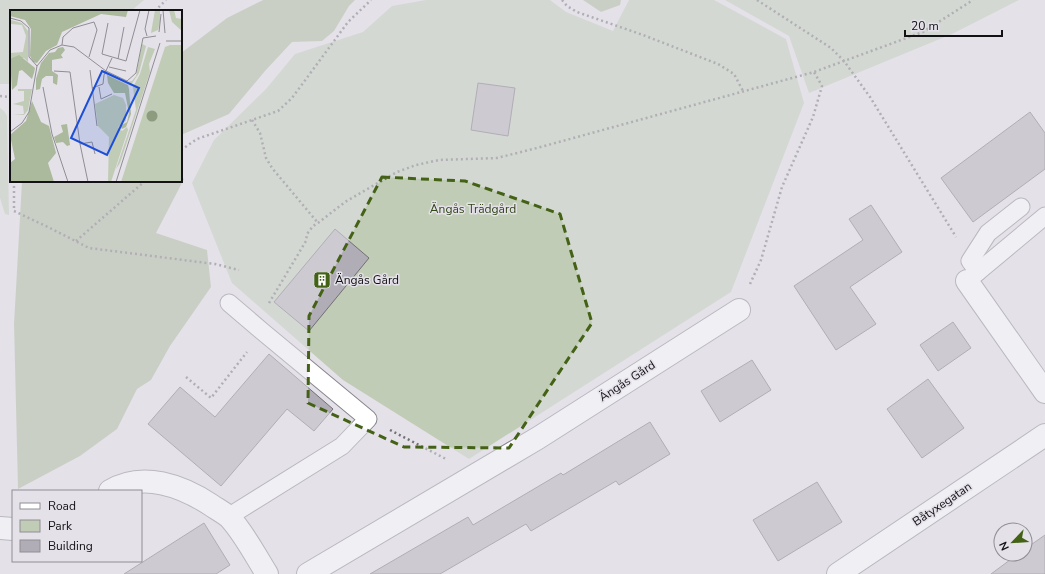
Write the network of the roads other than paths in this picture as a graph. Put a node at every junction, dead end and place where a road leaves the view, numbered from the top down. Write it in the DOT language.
graph roads {
  1 [pos="1021,208"];
  2 [pos="1045,216"];
  3 [pos="972,271"];
  4 [pos="229,303"];
  5 [pos="738,310"];
  6 [pos="1045,392"];
  7 [pos="1045,435"];
  8 [pos="113,490"];
  9 [pos="228,517"];
  10 [pos="0,528"];
  11 [pos="12,529"];
  12 [pos="267,574"];
  13 [pos="308,574"];
  14 [pos="838,574"];
  1 -- 3 [label="lane"];
  2 -- 3 [label="lane"];
  3 -- 6 [label="street"];
  4 -- 9 [label="lane"];
  5 -- 13 [label="street, Ängås Gård"];
  7 -- 14 [label="street, Båtyxegatan"];
  8 -- 9 [label="street"];
  9 -- 12 [label="street"];
  10 -- 11 [label="street"];
}
